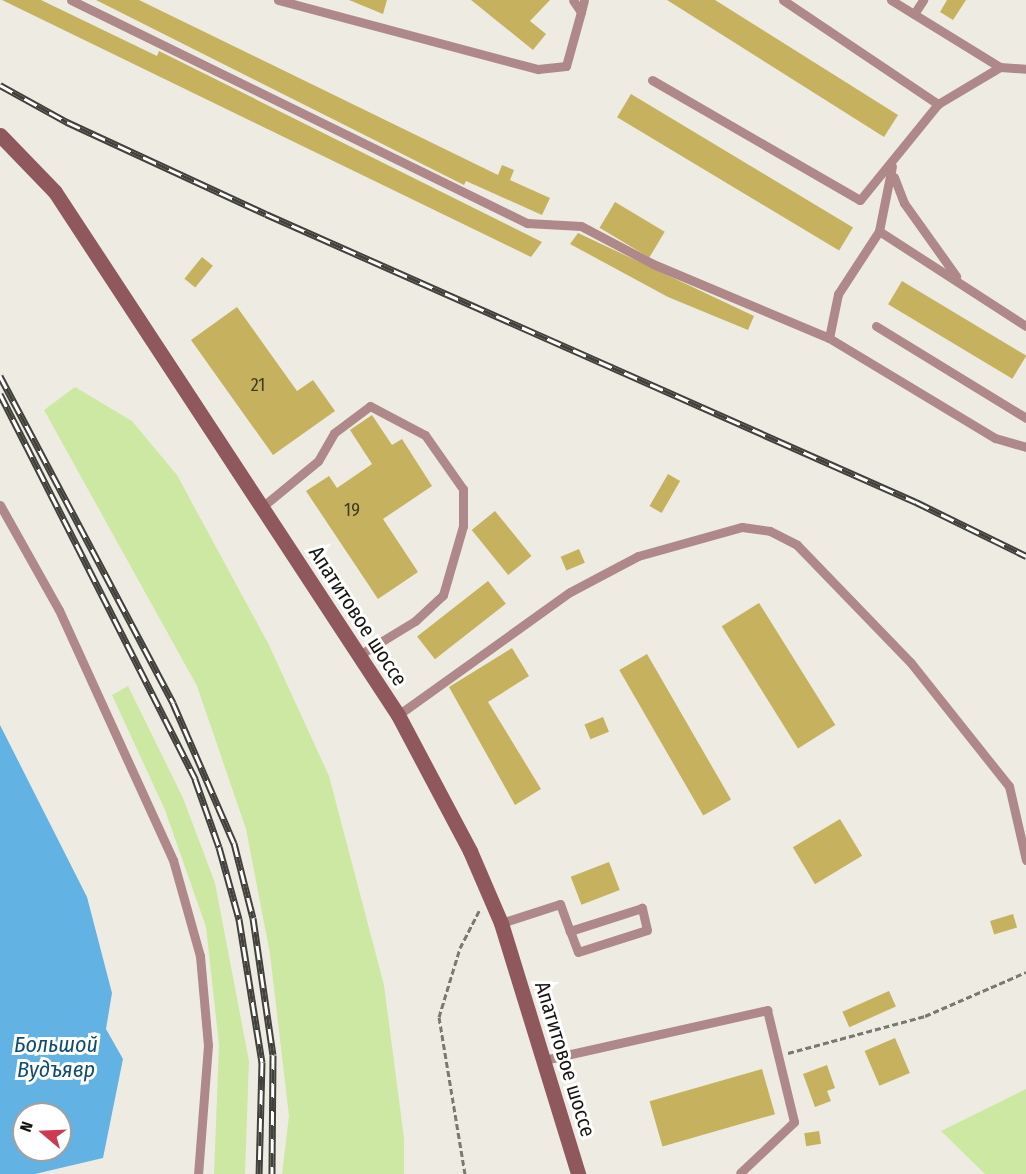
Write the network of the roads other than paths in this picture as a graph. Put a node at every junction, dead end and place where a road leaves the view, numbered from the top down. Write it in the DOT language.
graph roads {
  1 [pos="71,0"];
  2 [pos="278,0"];
  3 [pos="573,0"];
  4 [pos="584,0"];
  5 [pos="783,0"];
  6 [pos="891,0"];
  7 [pos="923,0"];
  8 [pos="581,12"];
  9 [pos="914,14"];
  10 [pos="1000,67"];
  11 [pos="1026,69"];
  12 [pos="652,80"];
  13 [pos="938,104"];
  14 [pos="0,135"];
  15 [pos="892,166"];
  16 [pos="879,231"];
  17 [pos="960,280"];
  18 [pos="876,326"];
  19 [pos="1026,326"];
  20 [pos="829,338"];
  21 [pos="1026,418"];
  22 [pos="1026,447"];
  23 [pos="0,505"];
  24 [pos="262,507"];
  25 [pos="359,655"];
  26 [pos="398,715"];
  27 [pos="1026,860"];
  28 [pos="501,923"];
  29 [pos="570,931"];
  30 [pos="544,1060"];
  31 [pos="740,1173"];
  32 [pos="198,1174"];
  33 [pos="578,1174"];
  1 -- 20 [label="lane"];
  2 -- 8 [label="lane"];
  3 -- 8 [label="lane"];
  4 -- 8 [label="lane"];
  5 -- 13 [label="lane"];
  6 -- 9 [label="lane"];
  7 -- 9 [label="lane"];
  9 -- 10 [label="lane"];
  10 -- 11 [label="lane"];
  10 -- 13 [label="lane"];
  12 -- 15 [label="lane"];
  13 -- 15 [label="lane"];
  14 -- 24 [label="street, Апатитовое шоссе"];
  15 -- 16 [label="lane"];
  15 -- 17 [label="lane"];
  16 -- 17 [label="lane"];
  16 -- 20 [label="lane"];
  17 -- 19 [label="lane"];
  18 -- 21 [label="lane"];
  20 -- 22 [label="lane"];
  23 -- 32 [label="lane"];
  24 -- 25 [label="street, Апатитовое шоссе"];
  24 -- 25 [label="lane"];
  25 -- 26 [label="street, Апатитовое шоссе"];
  26 -- 27 [label="lane"];
  26 -- 28 [label="street, Апатитовое шоссе"];
  28 -- 29 [label="lane"];
  28 -- 30 [label="street, Апатитовое шоссе"];
  29 -- 29 [label="lane"];
  30 -- 31 [label="lane"];
  30 -- 33 [label="street, Апатитовое шоссе"];
}
